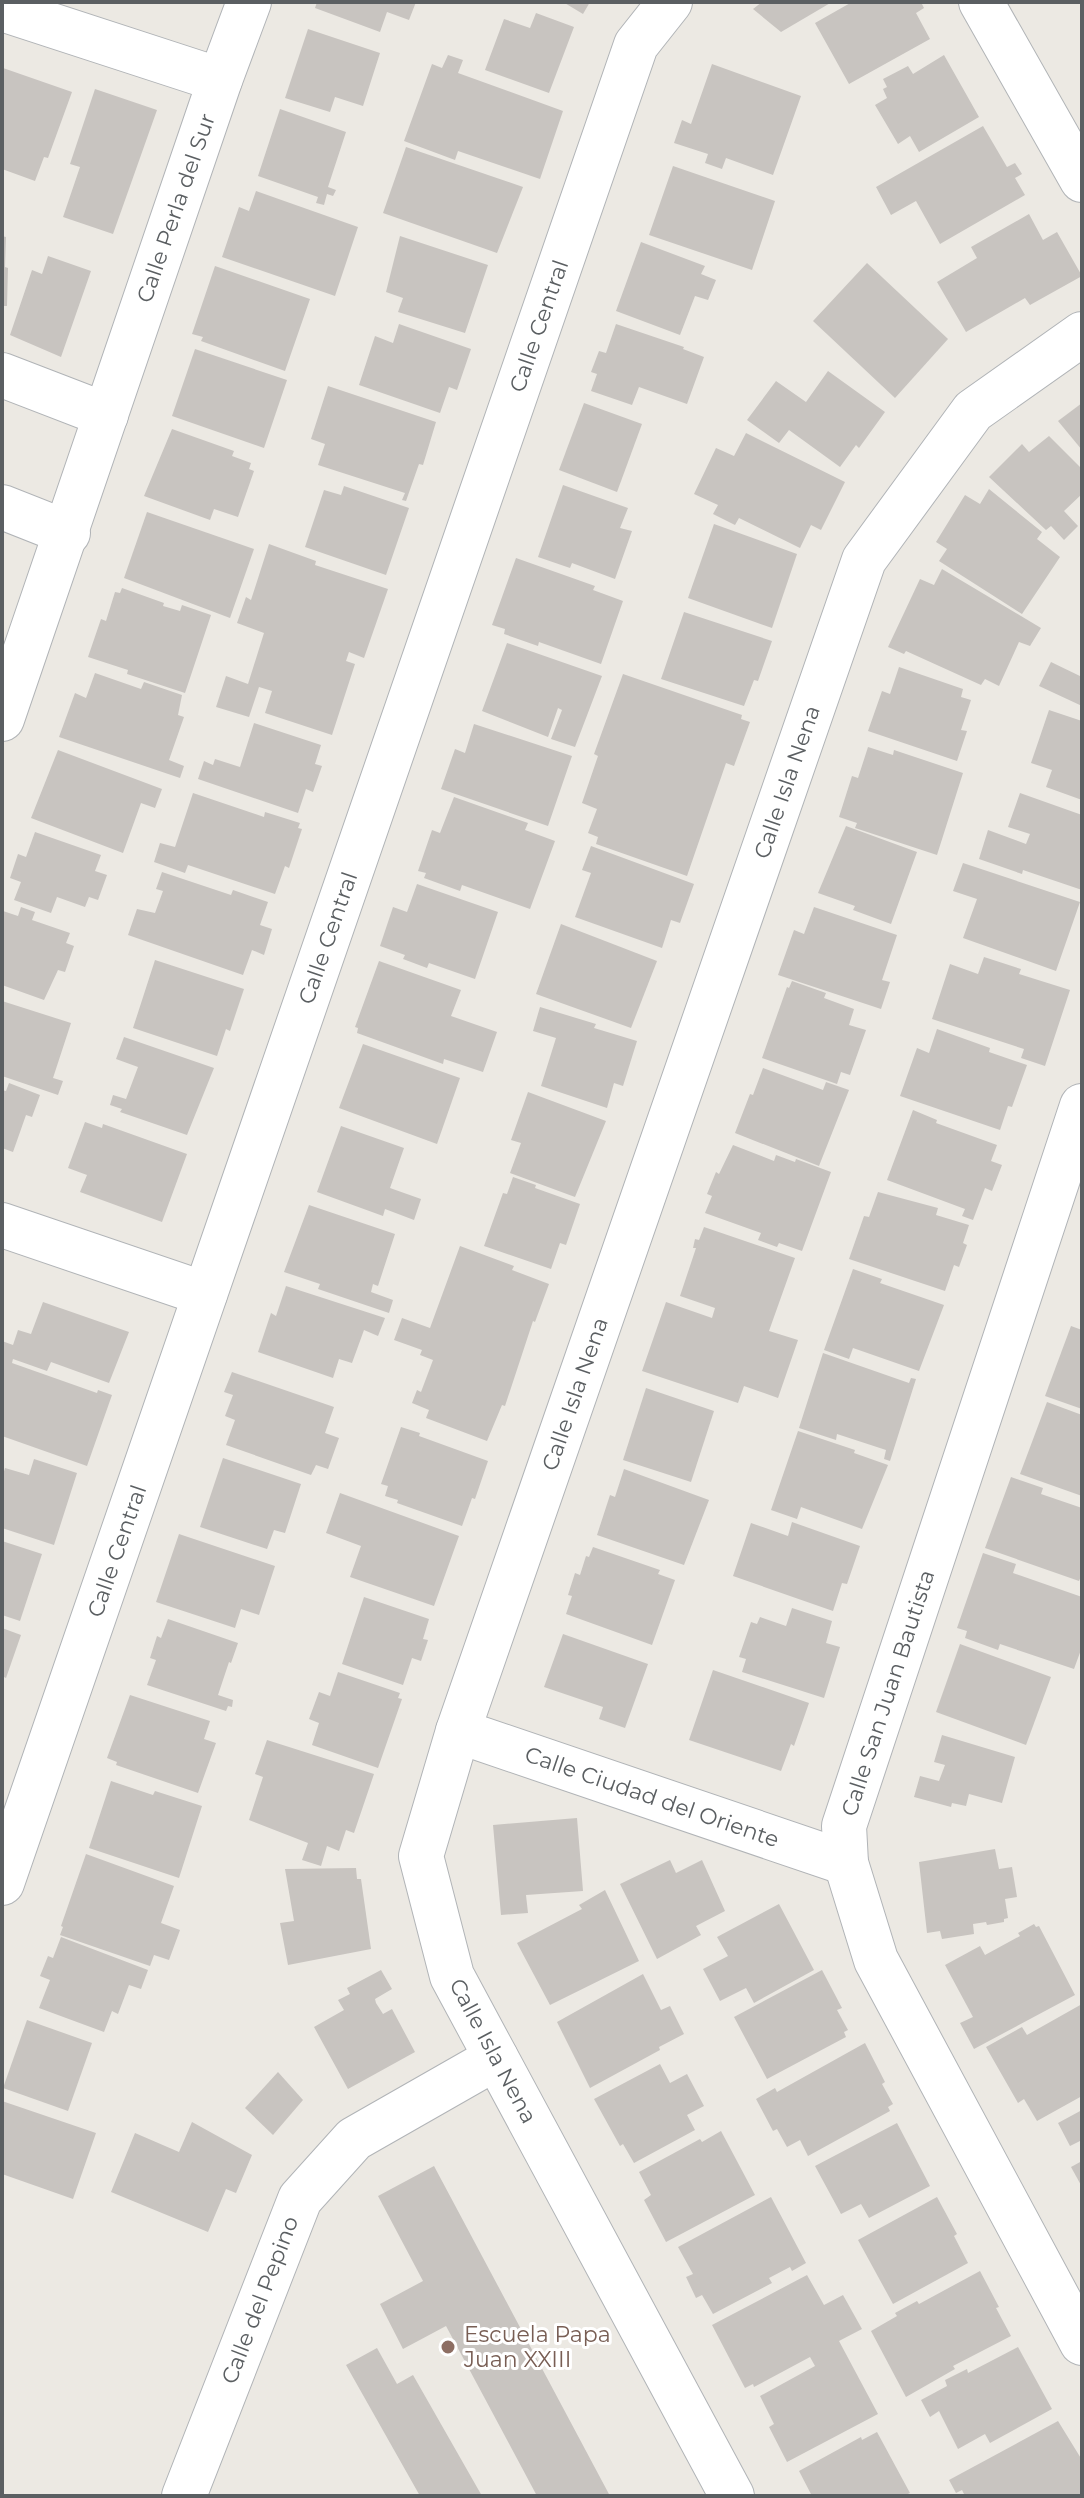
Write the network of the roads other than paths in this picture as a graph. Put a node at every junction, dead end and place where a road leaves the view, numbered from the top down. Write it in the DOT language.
graph roads {
  1 [pos="249,2"];
  2 [pos="670,2"];
  3 [pos="981,2"];
  4 [pos="2,9"];
  5 [pos="220,80"];
  6 [pos="1082,180"];
  7 [pos="1082,334"];
  8 [pos="2,375"];
  9 [pos="106,415"];
  10 [pos="2,507"];
  11 [pos="68,533"];
  12 [pos="2,719"];
  13 [pos="1082,1106"];
  14 [pos="2,1225"];
  15 [pos="205,1294"];
  16 [pos="458,1731"];
  17 [pos="846,1863"];
  18 [pos="2,1883"];
  19 [pos="496,2058"];
  20 [pos="1082,2343"];
  21 [pos="184,2496"];
  22 [pos="732,2496"];
  1 -- 5 [label="street, Calle Perla del Sur"];
  2 -- 15 [label="street, Calle Central"];
  3 -- 6 [label="street"];
  4 -- 5 [label="street"];
  5 -- 9 [label="street, Calle Perla del Sur"];
  7 -- 16 [label="street, Calle Isla Nena"];
  8 -- 9 [label="street"];
  9 -- 11 [label="street, Calle Perla del Sur"];
  10 -- 11 [label="street"];
  11 -- 12 [label="street, Calle Perla del Sur"];
  13 -- 17 [label="street, Calle San Juan Bautista"];
  14 -- 15 [label="street"];
  15 -- 18 [label="street, Calle Central"];
  16 -- 17 [label="street, Calle Ciudad del Oriente"];
  16 -- 19 [label="street, Calle Isla Nena"];
  17 -- 20 [label="street, Calle San Juan Bautista"];
  19 -- 21 [label="street, Calle del Pepino"];
  19 -- 22 [label="street, Calle Isla Nena"];
}
